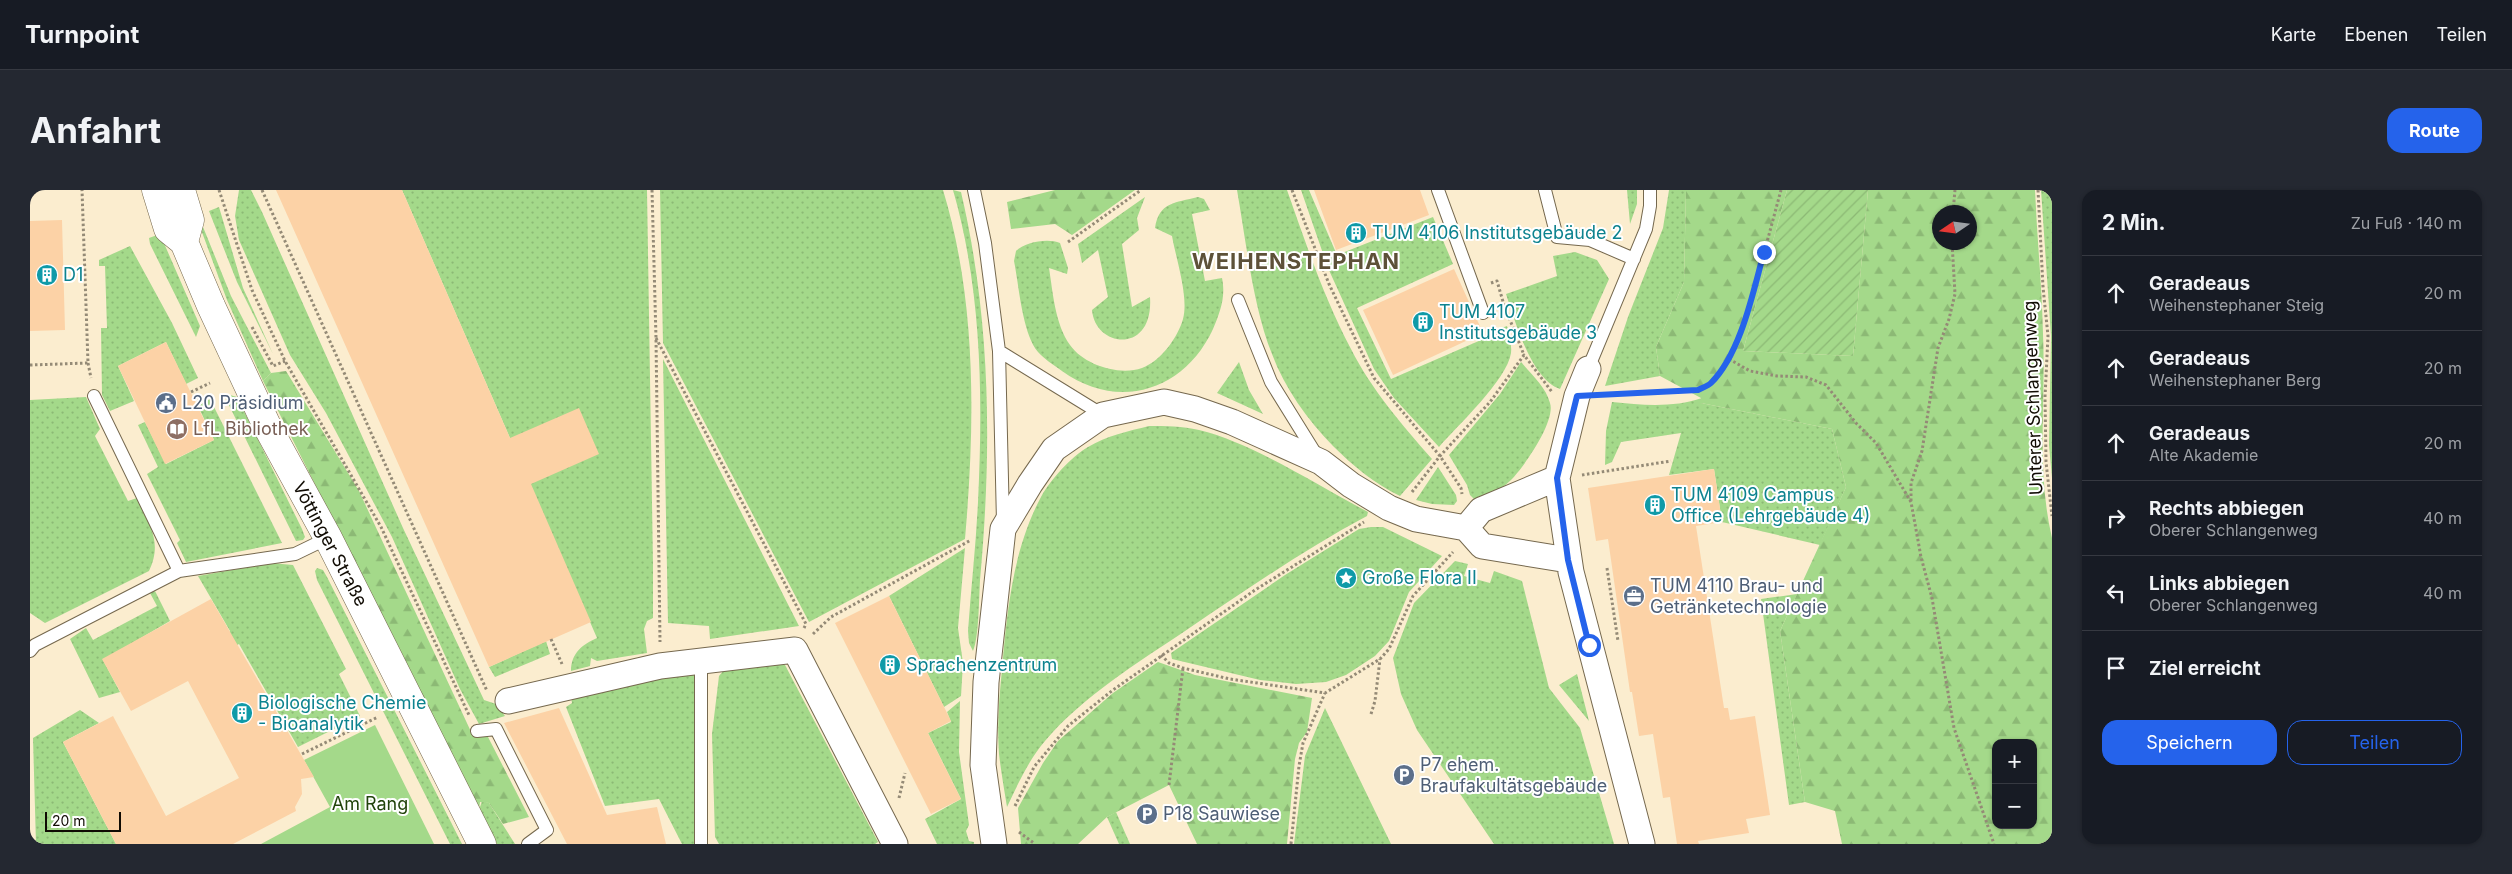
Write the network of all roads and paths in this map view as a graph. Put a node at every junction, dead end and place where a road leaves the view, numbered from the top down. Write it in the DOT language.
graph roads {
  1 [pos="82,190"];
  2 [pos="156,190"];
  3 [pos="181,190"];
  4 [pos="219,190"];
  5 [pos="262,190"];
  6 [pos="652,190"];
  7 [pos="974,190"];
  8 [pos="1141,190"];
  9 [pos="1292,190"];
  10 [pos="1438,190"];
  11 [pos="1546,190"];
  12 [pos="1650,190"];
  13 [pos="1781,190"];
  14 [pos="1955,190"];
  15 [pos="2038,190"];
  16 [pos="1954,205"];
  17 [pos="184,242"];
  18 [pos="1068,242"];
  19 [pos="1952,250"];
  20 [pos="1634,259"];
  21 [pos="1238,300"];
  22 [pos="1483,313"];
  23 [pos="250,322"];
  24 [pos="656,338"];
  25 [pos="999,351"];
  26 [pos="1729,359"];
  27 [pos="285,361"];
  28 [pos="30,365"];
  29 [pos="1588,369"];
  30 [pos="210,383"];
  31 [pos="191,392"];
  32 [pos="94,396"];
  33 [pos="1577,396"];
  34 [pos="1103,415"];
  35 [pos="1440,456"];
  36 [pos="1671,461"];
  37 [pos="1321,462"];
  38 [pos="1557,478"];
  39 [pos="1407,498"];
  40 [pos="1464,502"];
  41 [pos="1911,502"];
  42 [pos="2052,516"];
  43 [pos="1370,519"];
  44 [pos="1466,528"];
  45 [pos="1003,529"];
  46 [pos="328,538"];
  47 [pos="971,540"];
  48 [pos="1452,552"];
  49 [pos="1568,560"];
  50 [pos="1607,568"];
  51 [pos="179,570"];
  52 [pos="1618,641"];
  53 [pos="795,650"];
  54 [pos="30,652"];
  55 [pos="1161,656"];
  56 [pos="1380,659"];
  57 [pos="701,661"];
  58 [pos="660,666"];
  59 [pos="1183,668"];
  60 [pos="1324,692"];
  61 [pos="508,701"];
  62 [pos="1371,714"];
  63 [pos="378,717"];
  64 [pos="477,731"];
  65 [pos="302,754"];
  66 [pos="1169,785"];
  67 [pos="1011,815"];
  68 [pos="1015,829"];
  69 [pos="482,844"];
  70 [pos="528,844"];
  71 [pos="701,844"];
  72 [pos="895,844"];
  73 [pos="994,844"];
  74 [pos="1035,844"];
  75 [pos="1291,844"];
  76 [pos="1642,844"];
  77 [pos="1994,844"];
  1 -- 28 [label="path"];
  2 -- 17 [label="main road, Vöttinger Straße"];
  3 -- 17 [label="main road"];
  4 -- 27 [label="path"];
  5 -- 61 [label="path"];
  6 -- 24 [label="path"];
  7 -- 25 [label="lane"];
  8 -- 18 [label="path"];
  9 -- 35 [label="path"];
  10 -- 22 [label="lane"];
  11 -- 20 [label="lane"];
  12 -- 20 [label="lane"];
  13 -- 26 [label="path"];
  14 -- 16 [label="path"];
  15 -- 42 [label="path, Unterer Schlangenweg"];
  17 -- 46 [label="main road, Vöttinger Straße"];
  19 -- 41 [label="path"];
  20 -- 29 [label="lane"];
  21 -- 37 [label="lane"];
  23 -- 27 [label="path"];
  24 -- 53 [label="path"];
  24 -- 58 [label="path"];
  25 -- 34 [label="lane"];
  25 -- 45 [label="lane"];
  26 -- 33 [label="path"];
  26 -- 41 [label="path"];
  27 -- 64 [label="path"];
  29 -- 33 [label="street"];
  30 -- 31 [label="path"];
  32 -- 51 [label="lane"];
  33 -- 35 [label="path"];
  33 -- 38 [label="street"];
  34 -- 37 [label="street"];
  34 -- 45 [label="street"];
  35 -- 39 [label="path"];
  35 -- 40 [label="path"];
  36 -- 38 [label="path"];
  37 -- 44 [label="street"];
  38 -- 44 [label="street"];
  38 -- 49 [label="street"];
  41 -- 77 [label="path"];
  43 -- 55 [label="path"];
  44 -- 49 [label="street"];
  45 -- 73 [label="street"];
  46 -- 51 [label="lane"];
  46 -- 69 [label="main road, Vöttinger Straße"];
  47 -- 53 [label="path"];
  48 -- 56 [label="path"];
  49 -- 76 [label="street"];
  50 -- 52 [label="path"];
  51 -- 54 [label="lane"];
  53 -- 57 [label="street"];
  53 -- 72 [label="street"];
  55 -- 59 [label="path"];
  55 -- 67 [label="path"];
  56 -- 60 [label="path"];
  56 -- 62 [label="path"];
  57 -- 58 [label="street"];
  57 -- 71 [label="lane"];
  58 -- 61 [label="street"];
  59 -- 60 [label="path"];
  59 -- 66 [label="path"];
  60 -- 75 [label="path"];
  63 -- 65 [label="path"];
  64 -- 70 [label="lane"];
  68 -- 74 [label="path"];
}
